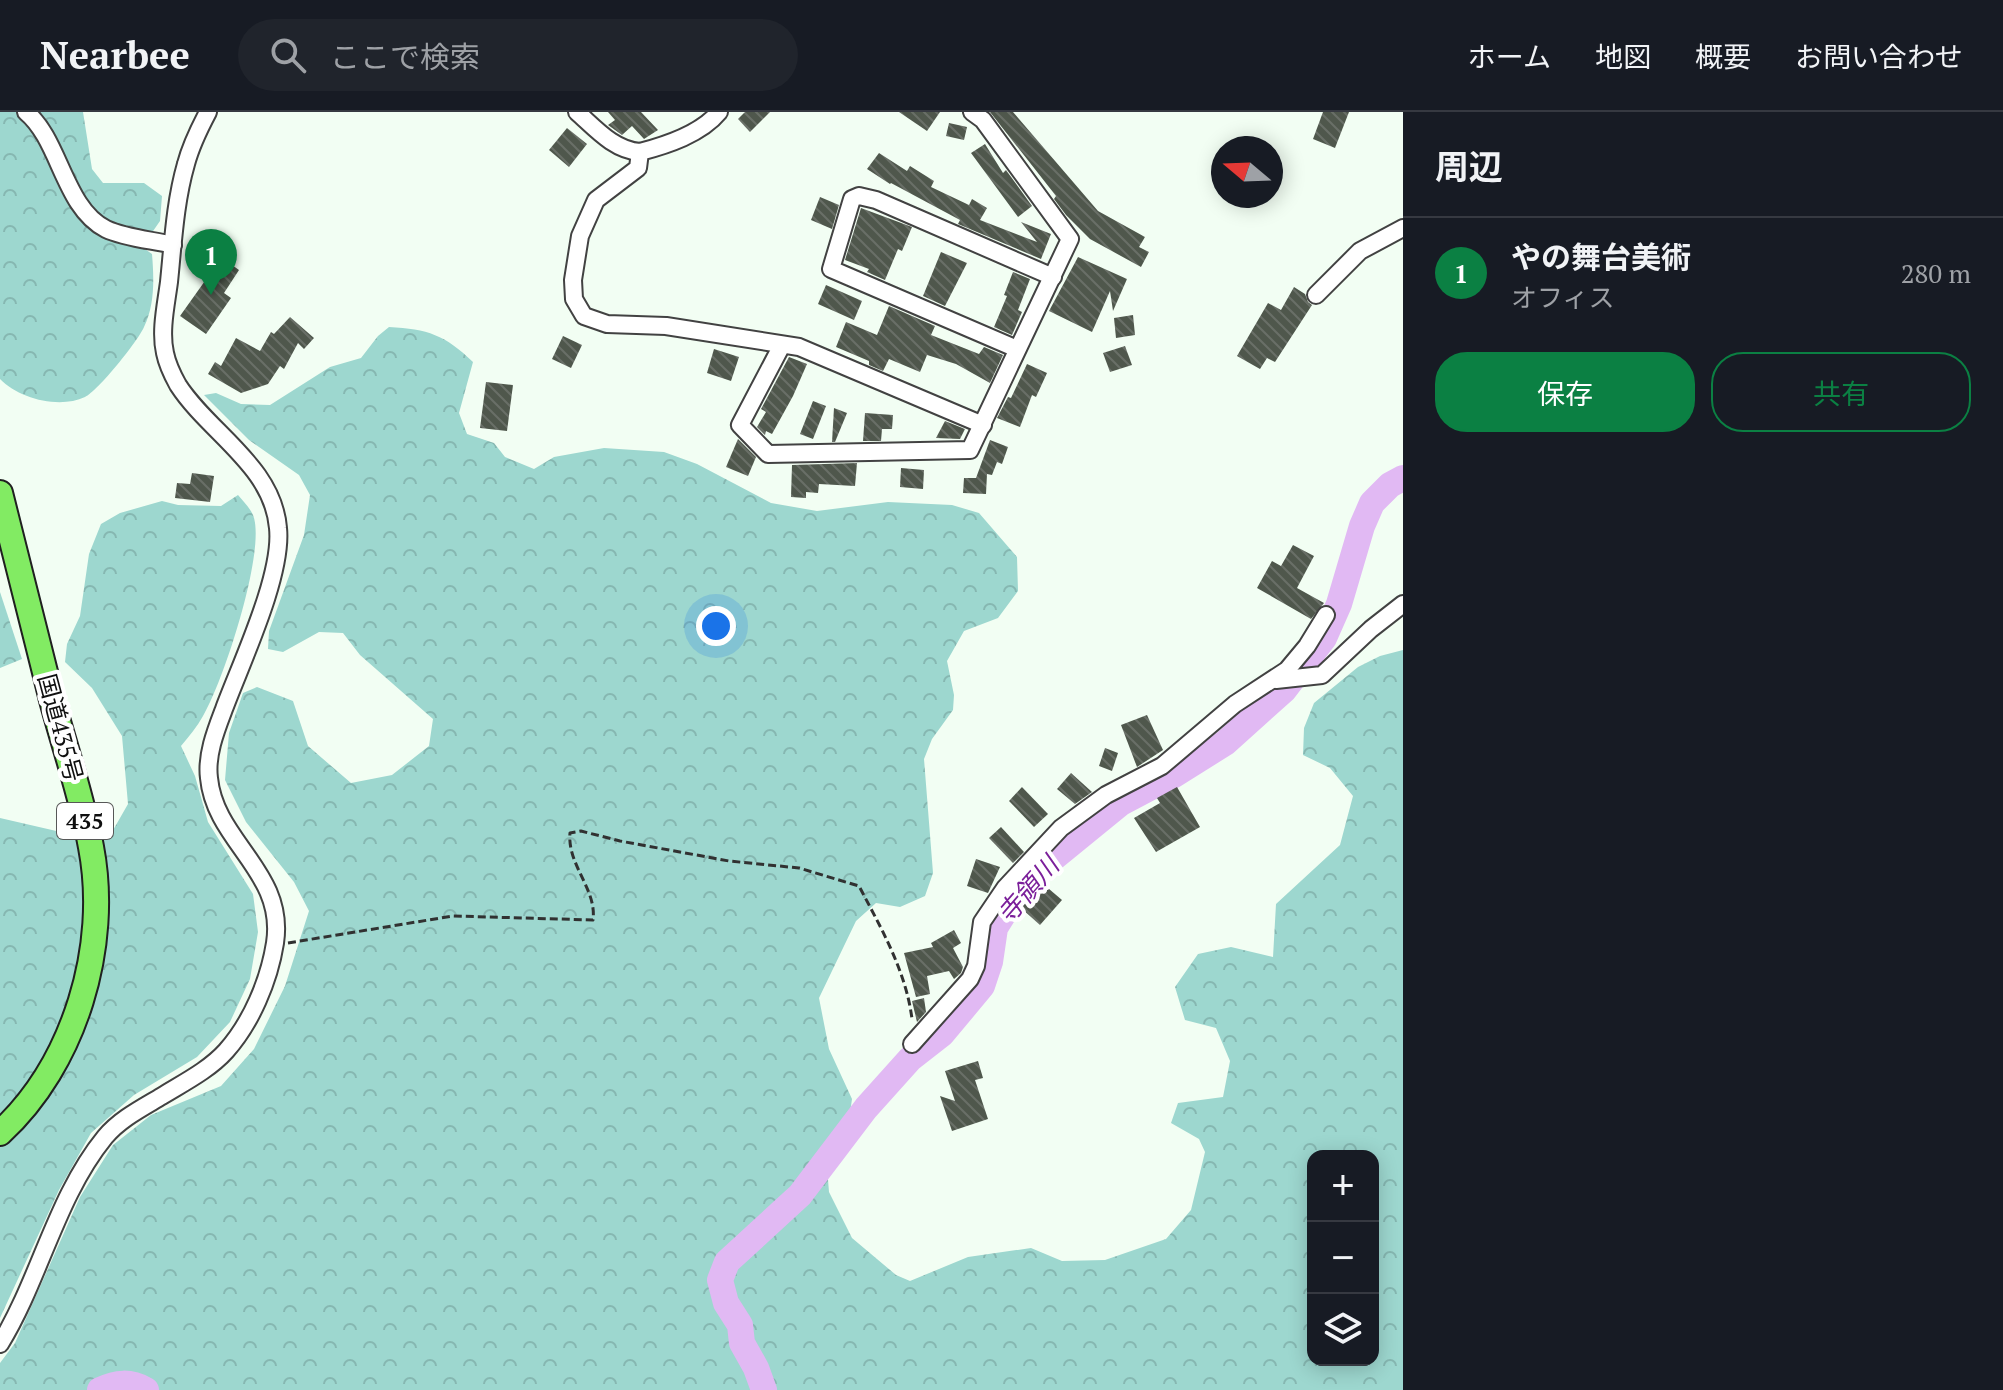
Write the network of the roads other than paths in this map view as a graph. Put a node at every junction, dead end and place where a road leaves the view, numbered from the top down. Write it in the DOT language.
graph roads {
  1 [pos="26,112"];
  2 [pos="208,112"];
  3 [pos="719,112"];
  4 [pos="972,112"];
  5 [pos="584,114"];
  6 [pos="640,152"];
  7 [pos="1403,228"];
  8 [pos="173,245"];
  9 [pos="1053,277"];
  10 [pos="1316,295"];
  11 [pos="782,345"];
  12 [pos="1017,349"];
  13 [pos="983,425"];
  14 [pos="0,493"];
  15 [pos="1403,604"];
  16 [pos="1326,615"];
  17 [pos="1276,680"];
  18 [pos="916,1041"];
  19 [pos="0,1133"];
  20 [pos="0,1344"];
  1 -- 8 [label="street"];
  2 -- 8 [label="street"];
  3 -- 6 [label="street"];
  4 -- 9 [label="street"];
  5 -- 6 [label="street"];
  6 -- 11 [label="street"];
  7 -- 10 [label="street"];
  8 -- 20 [label="street"];
  9 -- 12 [label="street"];
  9 -- 12 [label="street"];
  11 -- 13 [label="street"];
  11 -- 13 [label="street"];
  12 -- 13 [label="street"];
  14 -- 19 [label="highway, 国道435号 / 435"];
  15 -- 17 [label="street"];
  16 -- 17 [label="street"];
  17 -- 18 [label="street"];
}
